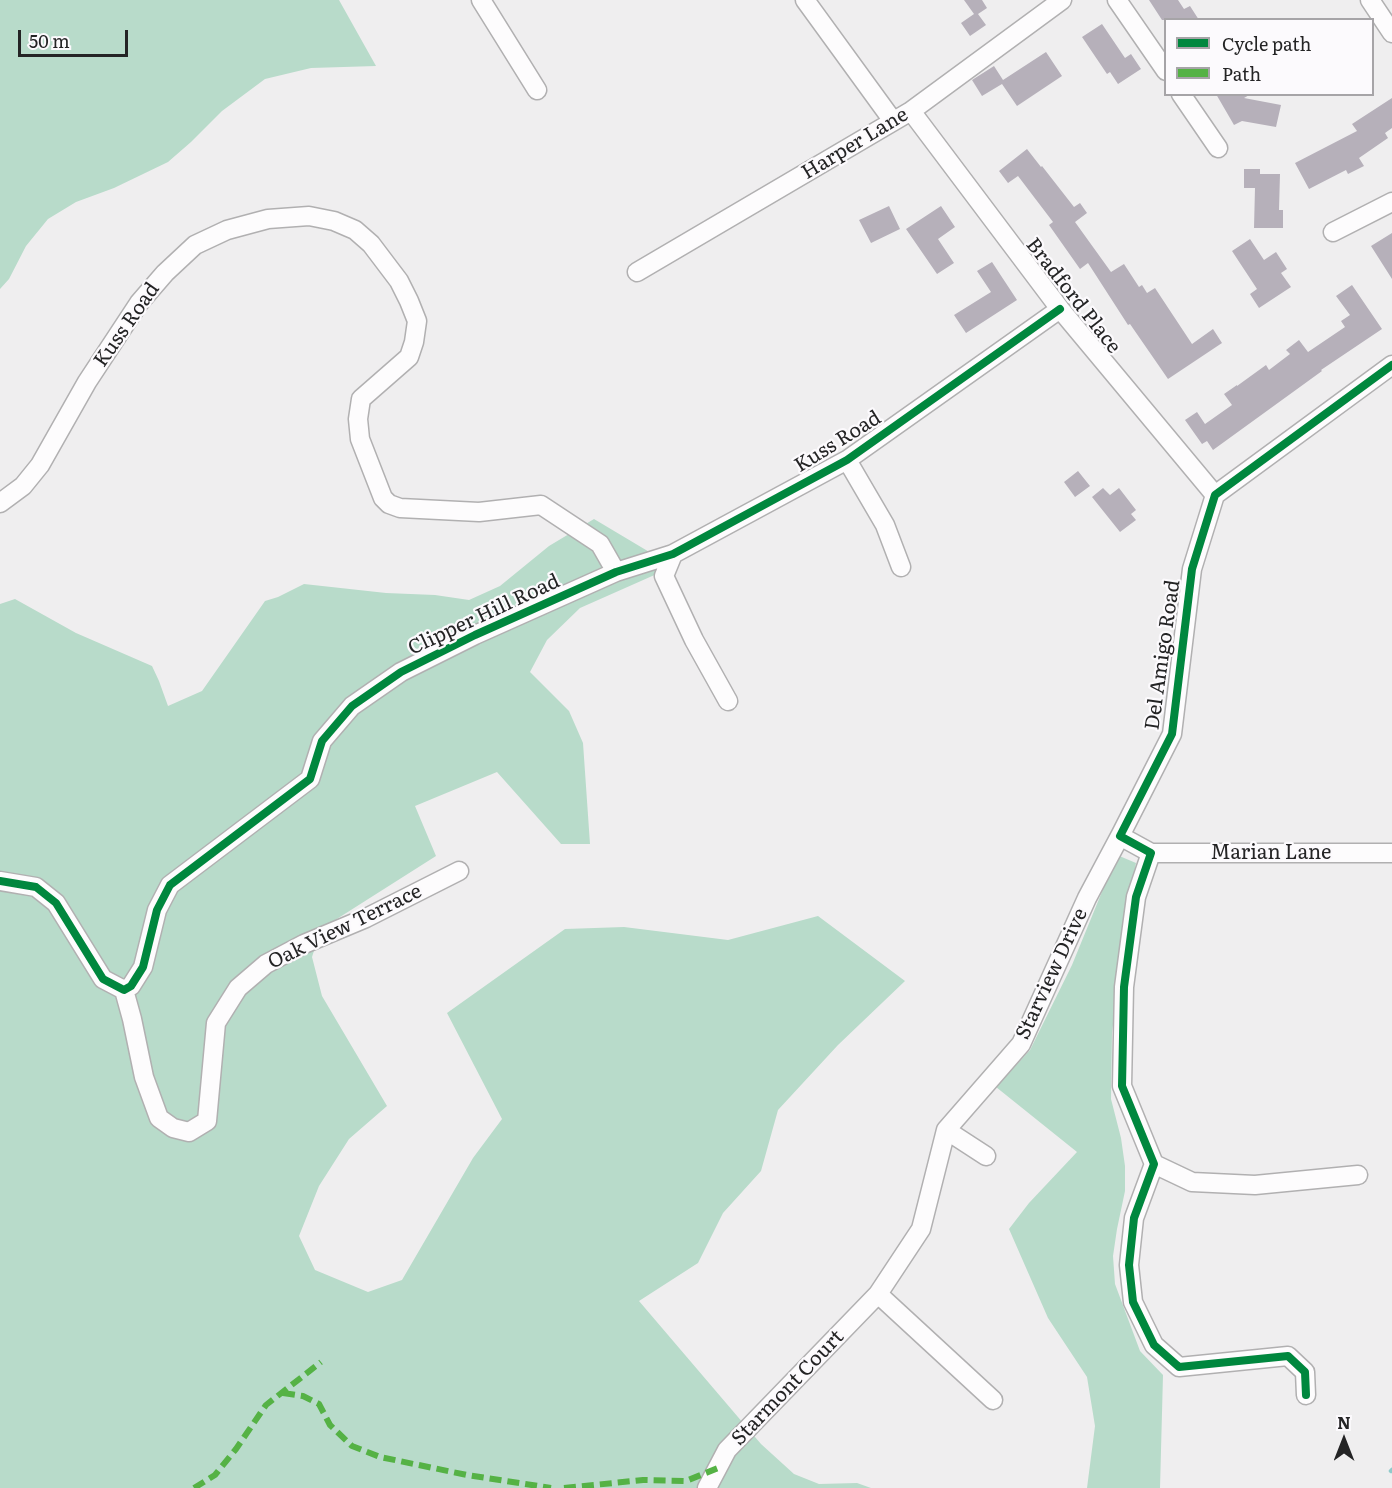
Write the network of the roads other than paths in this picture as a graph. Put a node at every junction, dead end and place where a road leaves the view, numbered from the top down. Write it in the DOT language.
graph roads {
  1 [pos="481,0"];
  2 [pos="805,0"];
  3 [pos="1062,0"];
  4 [pos="1117,0"];
  5 [pos="1370,0"];
  6 [pos="1392,33"];
  7 [pos="1164,68"];
  8 [pos="537,90"];
  9 [pos="1182,96"];
  10 [pos="911,111"];
  11 [pos="893,121"];
  12 [pos="1218,148"];
  13 [pos="1392,202"];
  14 [pos="1333,232"];
  15 [pos="637,272"];
  16 [pos="1060,309"];
  17 [pos="1392,365"];
  18 [pos="848,460"];
  19 [pos="1215,495"];
  20 [pos="0,503"];
  21 [pos="673,554"];
  22 [pos="902,567"];
  23 [pos="616,572"];
  24 [pos="728,701"];
  25 [pos="1120,836"];
  26 [pos="1151,853"];
  27 [pos="1392,853"];
  28 [pos="459,871"];
  29 [pos="0,881"];
  30 [pos="124,990"];
  31 [pos="946,1130"];
  32 [pos="986,1156"];
  33 [pos="1154,1164"];
  34 [pos="1358,1175"];
  35 [pos="878,1294"];
  36 [pos="1306,1395"];
  37 [pos="993,1400"];
  38 [pos="707,1488"];
  1 -- 8 [label="street"];
  2 -- 11 [label="street"];
  3 -- 10 [label="street, Harper Lane"];
  4 -- 7 [label="street"];
  5 -- 6 [label="street"];
  9 -- 12 [label="street"];
  10 -- 11 [label="street, Harper Lane"];
  10 -- 16 [label="street, Bradford Place"];
  11 -- 15 [label="street, Harper Lane"];
  13 -- 14 [label="street"];
  16 -- 18 [label="street, Kuss Road"];
  16 -- 19 [label="street, Bradford Place"];
  17 -- 19 [label="street"];
  18 -- 21 [label="street, Kuss Road"];
  18 -- 22 [label="street"];
  19 -- 25 [label="street, Del Amigo Road"];
  20 -- 23 [label="street, Kuss Road"];
  21 -- 23 [label="street, Kuss Road"];
  21 -- 24 [label="street"];
  23 -- 30 [label="street, Clipper Hill Road"];
  25 -- 26 [label="street"];
  25 -- 31 [label="street, Starview Drive"];
  26 -- 27 [label="street, Marian Lane"];
  26 -- 33 [label="street"];
  28 -- 30 [label="street, Oak View Terrace"];
  29 -- 30 [label="street"];
  31 -- 32 [label="street"];
  31 -- 35 [label="street, Starview Drive"];
  33 -- 34 [label="street"];
  33 -- 36 [label="street"];
  35 -- 37 [label="street"];
  35 -- 38 [label="street, Starmont Court"];
}
